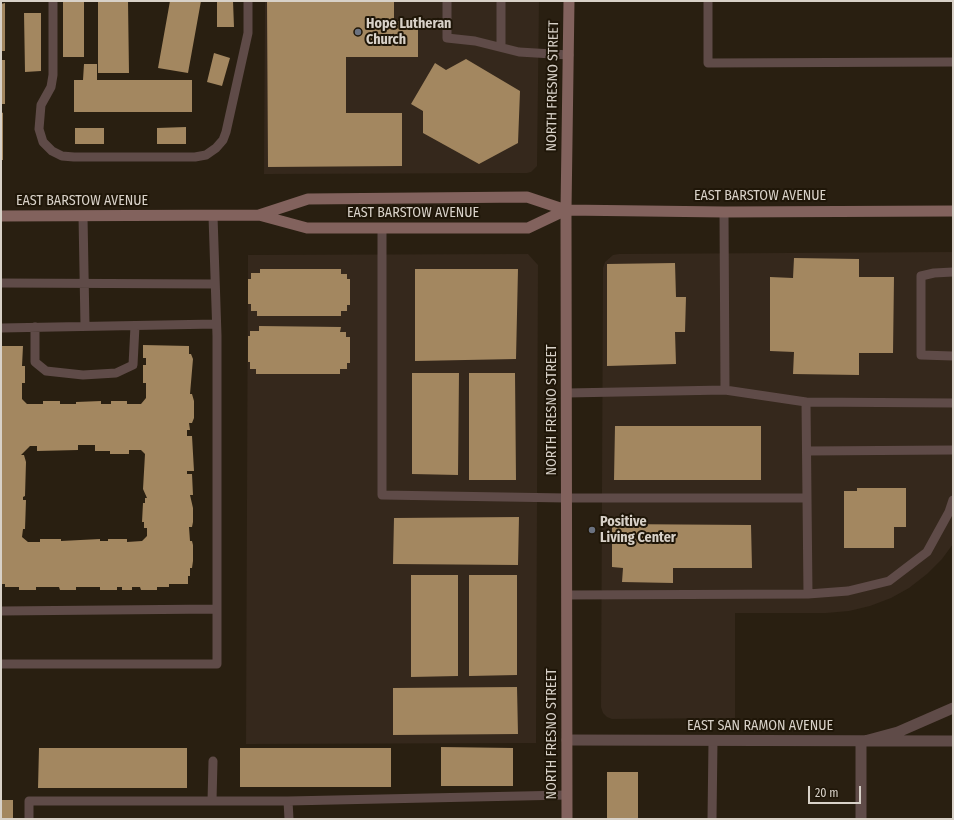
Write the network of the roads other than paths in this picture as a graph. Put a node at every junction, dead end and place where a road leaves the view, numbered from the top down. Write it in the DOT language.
graph roads {
  1 [pos="53,1"];
  2 [pos="248,1"];
  3 [pos="447,1"];
  4 [pos="501,1"];
  5 [pos="569,1"];
  6 [pos="708,1"];
  7 [pos="501,47"];
  8 [pos="569,55"];
  9 [pos="953,62"];
  10 [pos="566,210"];
  11 [pos="953,211"];
  12 [pos="724,212"];
  13 [pos="259,215"];
  14 [pos="1,216"];
  15 [pos="83,216"];
  16 [pos="213,216"];
  17 [pos="382,229"];
  18 [pos="953,272"];
  19 [pos="1,284"];
  20 [pos="84,284"];
  21 [pos="215,284"];
  22 [pos="216,324"];
  23 [pos="85,326"];
  24 [pos="135,326"];
  25 [pos="35,327"];
  26 [pos="1,328"];
  27 [pos="953,356"];
  28 [pos="725,390"];
  29 [pos="567,393"];
  30 [pos="806,402"];
  31 [pos="953,403"];
  32 [pos="953,450"];
  33 [pos="807,451"];
  34 [pos="566,498"];
  35 [pos="807,498"];
  36 [pos="953,500"];
  37 [pos="808,594"];
  38 [pos="567,595"];
  39 [pos="216,609"];
  40 [pos="1,611"];
  41 [pos="1,664"];
  42 [pos="953,708"];
  43 [pos="567,740"];
  44 [pos="712,741"];
  45 [pos="953,741"];
  46 [pos="861,742"];
  47 [pos="213,761"];
  48 [pos="567,795"];
  49 [pos="212,801"];
  50 [pos="288,801"];
  51 [pos="29,819"];
  52 [pos="289,819"];
  53 [pos="567,819"];
  54 [pos="712,819"];
  55 [pos="861,819"];
  1 -- 2 [label="lane"];
  3 -- 7 [label="lane"];
  4 -- 7 [label="lane"];
  5 -- 8 [label="main road, NORTH FRESNO STREET"];
  6 -- 9 [label="lane"];
  7 -- 8 [label="lane"];
  8 -- 10 [label="main road, NORTH FRESNO STREET"];
  10 -- 12 [label="main road, EAST BARSTOW AVENUE"];
  10 -- 13 [label="main road, EAST BARSTOW AVENUE"];
  10 -- 17 [label="main road, EAST BARSTOW AVENUE"];
  10 -- 29 [label="main road, NORTH FRESNO STREET"];
  11 -- 12 [label="main road, EAST BARSTOW AVENUE"];
  12 -- 28 [label="lane"];
  13 -- 16 [label="main road, EAST BARSTOW AVENUE"];
  13 -- 17 [label="main road, EAST BARSTOW AVENUE"];
  14 -- 15 [label="main road, EAST BARSTOW AVENUE"];
  15 -- 16 [label="main road, EAST BARSTOW AVENUE"];
  15 -- 20 [label="lane"];
  16 -- 21 [label="lane"];
  17 -- 34 [label="lane"];
  18 -- 27 [label="lane"];
  19 -- 20 [label="lane"];
  20 -- 21 [label="lane"];
  20 -- 23 [label="lane"];
  21 -- 22 [label="lane"];
  22 -- 24 [label="lane"];
  22 -- 39 [label="lane"];
  23 -- 24 [label="lane"];
  23 -- 25 [label="lane"];
  24 -- 25 [label="lane"];
  25 -- 26 [label="lane"];
  28 -- 29 [label="lane"];
  28 -- 30 [label="lane"];
  29 -- 34 [label="main road, NORTH FRESNO STREET"];
  30 -- 31 [label="lane"];
  30 -- 33 [label="lane"];
  32 -- 33 [label="lane"];
  33 -- 35 [label="lane"];
  34 -- 35 [label="lane"];
  34 -- 38 [label="main road, NORTH FRESNO STREET"];
  35 -- 37 [label="lane"];
  36 -- 37 [label="lane"];
  37 -- 38 [label="lane"];
  38 -- 43 [label="main road, NORTH FRESNO STREET"];
  39 -- 40 [label="lane"];
  39 -- 41 [label="lane"];
  42 -- 46 [label="street"];
  43 -- 44 [label="street, EAST SAN RAMON AVENUE"];
  43 -- 48 [label="main road, NORTH FRESNO STREET"];
  44 -- 46 [label="street, EAST SAN RAMON AVENUE"];
  44 -- 54 [label="lane"];
  45 -- 46 [label="street, EAST SAN RAMON AVENUE"];
  46 -- 55 [label="street"];
  47 -- 49 [label="lane"];
  48 -- 50 [label="lane"];
  48 -- 53 [label="main road, NORTH FRESNO STREET"];
  49 -- 50 [label="lane"];
  49 -- 51 [label="lane"];
  50 -- 52 [label="lane"];
}
